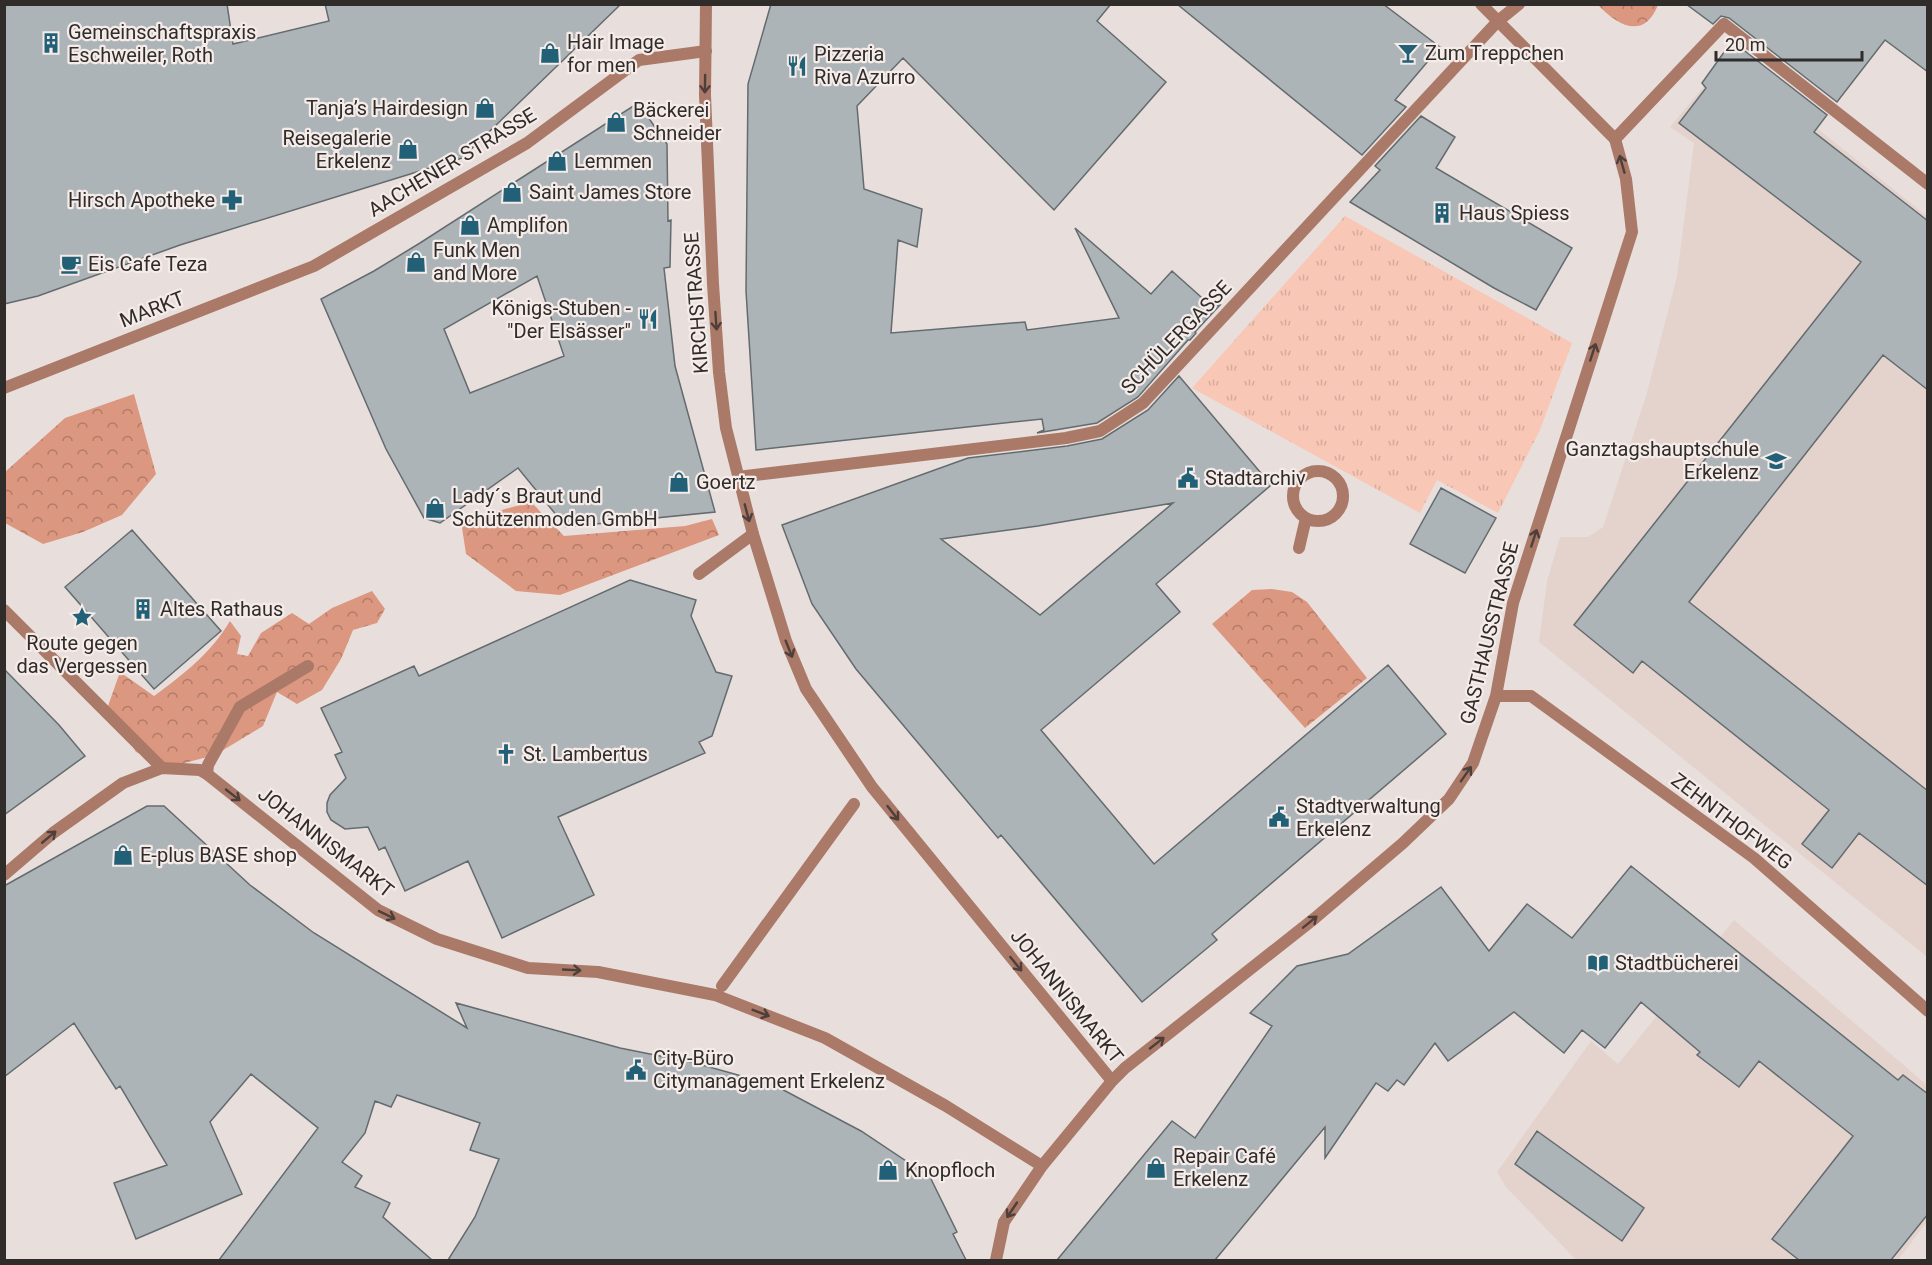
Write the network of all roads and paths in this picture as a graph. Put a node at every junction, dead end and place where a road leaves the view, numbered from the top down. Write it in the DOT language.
graph roads {
  1 [pos="706,4"];
  2 [pos="1480,4"];
  3 [pos="1519,4"];
  4 [pos="1498,21"];
  5 [pos="706,51"];
  6 [pos="1615,139"];
  7 [pos="1928,184"];
  8 [pos="314,266"];
  9 [pos="5,386"];
  10 [pos="738,477"];
  11 [pos="1306,518"];
  12 [pos="753,534"];
  13 [pos="1299,548"];
  14 [pos="699,574"];
  15 [pos="770,594"];
  16 [pos="4,610"];
  17 [pos="308,666"];
  18 [pos="1496,696"];
  19 [pos="162,768"];
  20 [pos="207,774"];
  21 [pos="854,804"];
  22 [pos="4,875"];
  23 [pos="722,986"];
  24 [pos="1928,1011"];
  25 [pos="1112,1081"];
  26 [pos="1042,1166"];
  27 [pos="996,1260"];
  1 -- 5 [label="street, KIRCHSTRASSE"];
  2 -- 4 [label="street, GASTHAUSSTRASSE"];
  3 -- 4 [label="street, SCHÜLERGASSE"];
  4 -- 6 [label="street, GASTHAUSSTRASSE"];
  4 -- 10 [label="street, SCHÜLERGASSE"];
  5 -- 8 [label="street, AACHENER STRASSE"];
  5 -- 10 [label="street, KIRCHSTRASSE, one-way"];
  6 -- 7 [label="street"];
  18 -- 6 [label="street, GASTHAUSSTRASSE, one-way"];
  8 -- 9 [label="street, MARKT"];
  10 -- 12 [label="street, KIRCHSTRASSE, one-way"];
  11 -- 11 [label="street"];
  11 -- 13 [label="street"];
  12 -- 14 [label="street"];
  12 -- 15 [label="street, KIRCHSTRASSE"];
  15 -- 25 [label="street, JOHANNISMARKT, one-way"];
  16 -- 19 [label="street"];
  17 -- 20 [label="street"];
  18 -- 24 [label="street, ZEHNTHOFWEG"];
  25 -- 18 [label="street, GASTHAUSSTRASSE, one-way"];
  19 -- 20 [label="street, JOHANNISMARKT"];
  22 -- 19 [label="street, one-way"];
  20 -- 26 [label="street, JOHANNISMARKT, one-way"];
  21 -- 23 [label="street"];
  25 -- 26 [label="street, JOHANNISMARKT"];
  26 -- 27 [label="street, one-way"];
}
